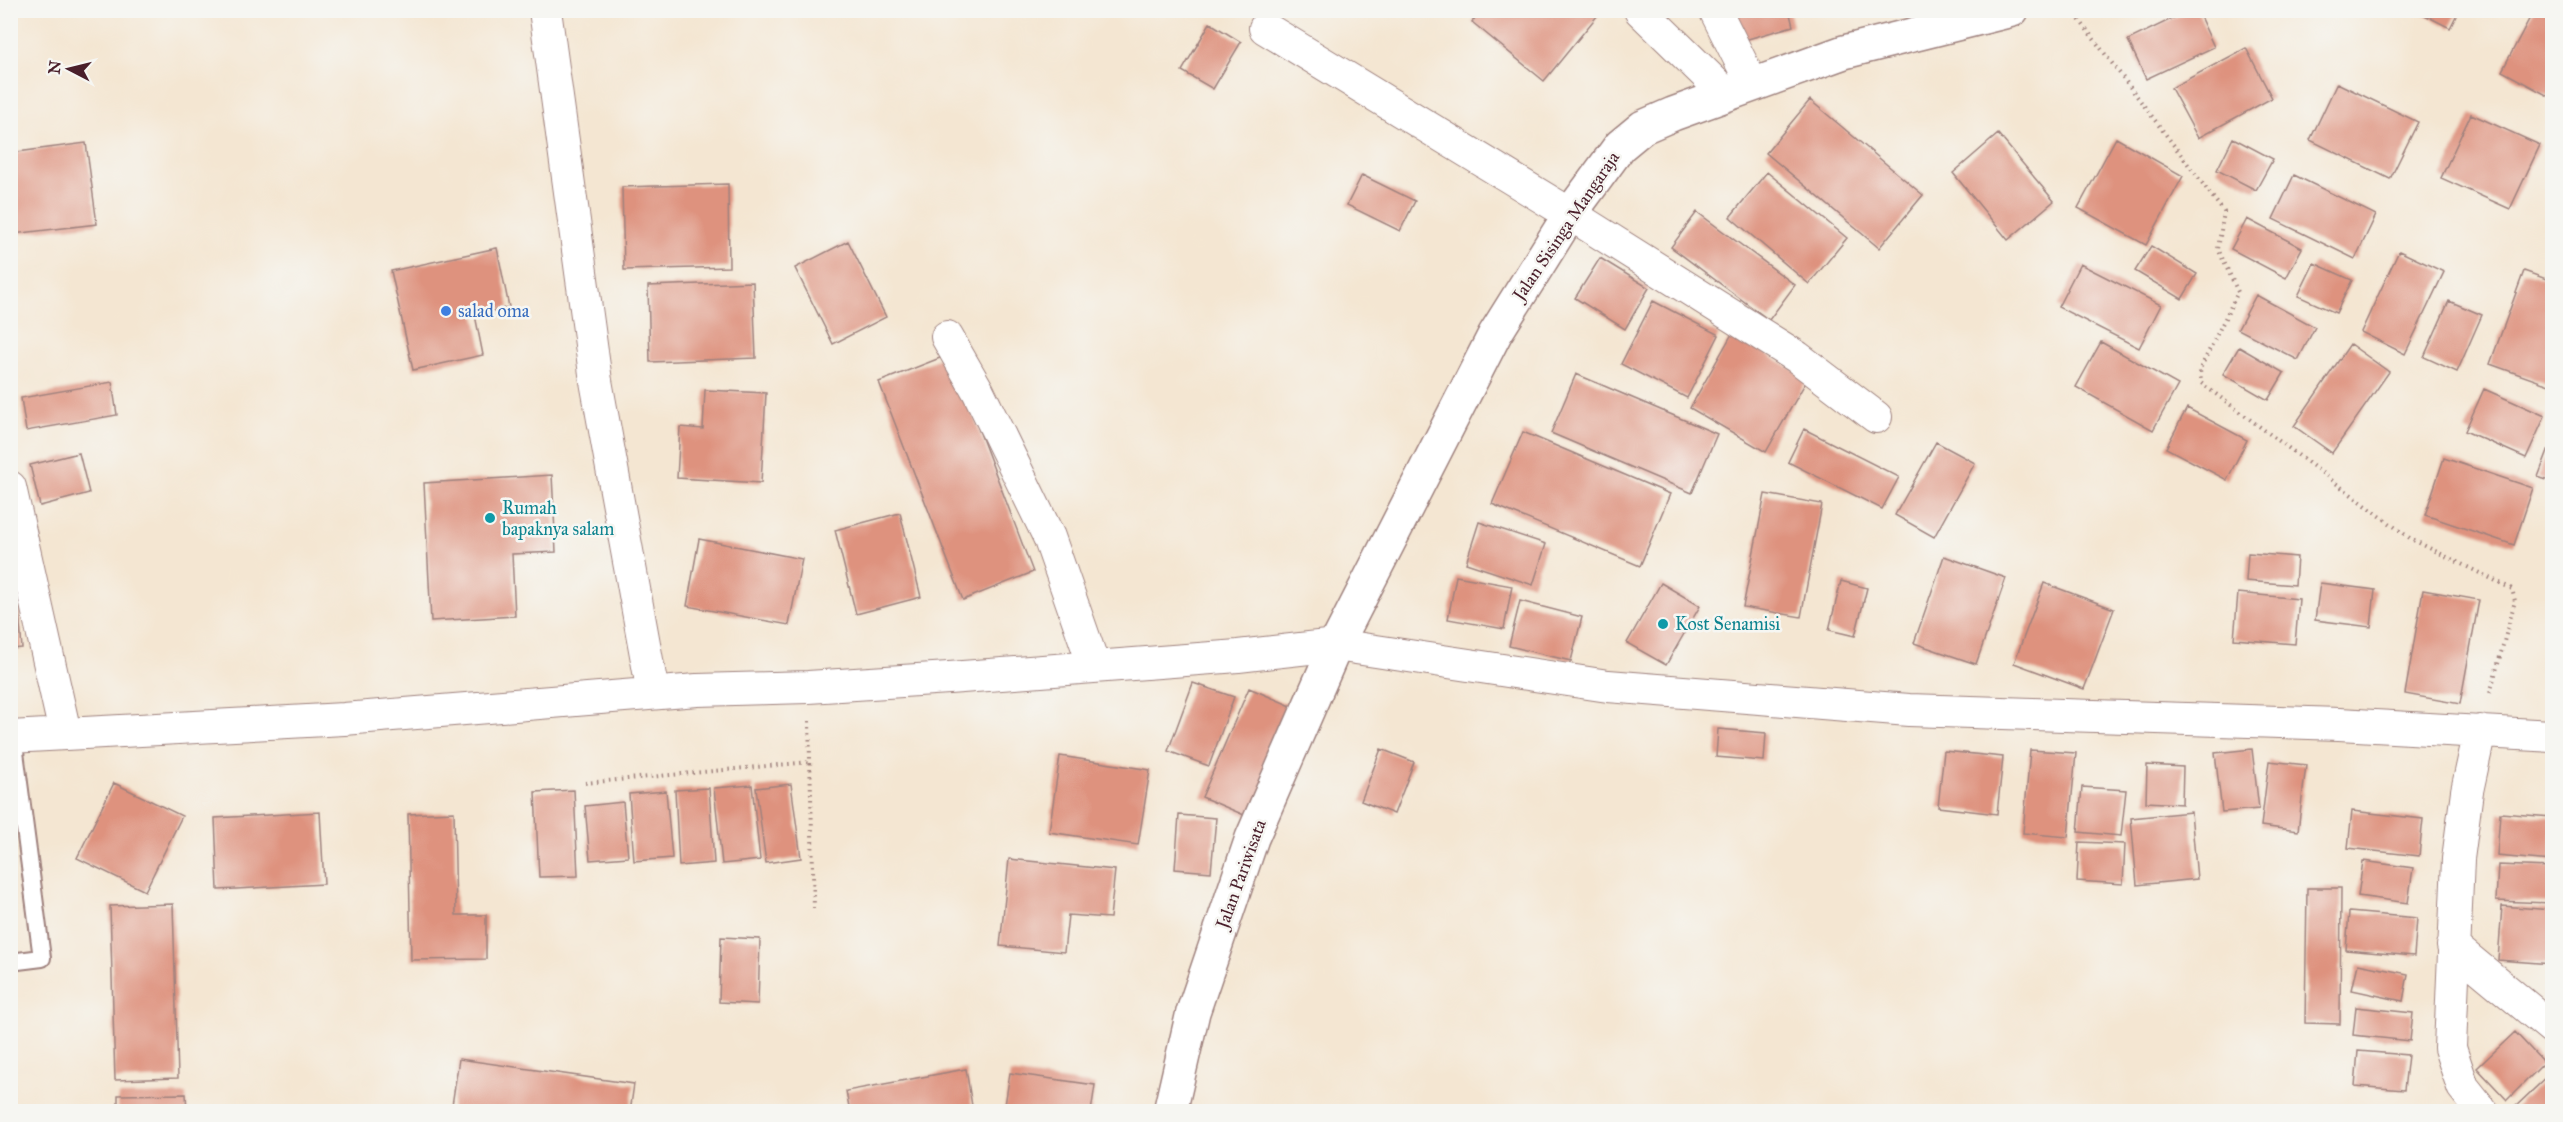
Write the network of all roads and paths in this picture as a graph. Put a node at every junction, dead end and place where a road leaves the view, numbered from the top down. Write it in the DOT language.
graph roads {
  1 [pos="545,10"];
  2 [pos="1640,10"];
  3 [pos="1715,10"];
  4 [pos="2012,10"];
  5 [pos="2072,10"];
  6 [pos="1264,28"];
  7 [pos="1739,89"];
  8 [pos="1570,214"];
  9 [pos="947,337"];
  10 [pos="1876,417"];
  11 [pos="10,487"];
  12 [pos="1336,645"];
  13 [pos="1094,666"];
  14 [pos="808,687"];
  15 [pos="653,693"];
  16 [pos="2480,731"];
  17 [pos="65,733"];
  18 [pos="2553,736"];
  19 [pos="12,737"];
  20 [pos="810,762"];
  21 [pos="585,783"];
  22 [pos="814,908"];
  23 [pos="2453,946"];
  24 [pos="10,962"];
  25 [pos="2553,1028"];
  26 [pos="1170,1112"];
  27 [pos="2483,1112"];
  1 -- 15 [label="street"];
  2 -- 7 [label="street"];
  3 -- 7 [label="street"];
  4 -- 7 [label="street, Jalan Sisinga Mangaraja"];
  5 -- 16 [label="path"];
  6 -- 8 [label="street"];
  7 -- 8 [label="street, Jalan Sisinga Mangaraja"];
  8 -- 10 [label="street"];
  8 -- 12 [label="street, Jalan Sisinga Mangaraja"];
  9 -- 13 [label="street"];
  11 -- 17 [label="street"];
  12 -- 13 [label="street"];
  12 -- 16 [label="street"];
  12 -- 26 [label="street, Jalan Pariwisata"];
  13 -- 14 [label="street"];
  14 -- 15 [label="street"];
  14 -- 20 [label="path"];
  15 -- 17 [label="street"];
  16 -- 18 [label="street"];
  16 -- 23 [label="street"];
  17 -- 19 [label="street"];
  19 -- 24 [label="lane"];
  20 -- 21 [label="path"];
  20 -- 22 [label="path"];
  23 -- 25 [label="street"];
  23 -- 27 [label="street"];
}
